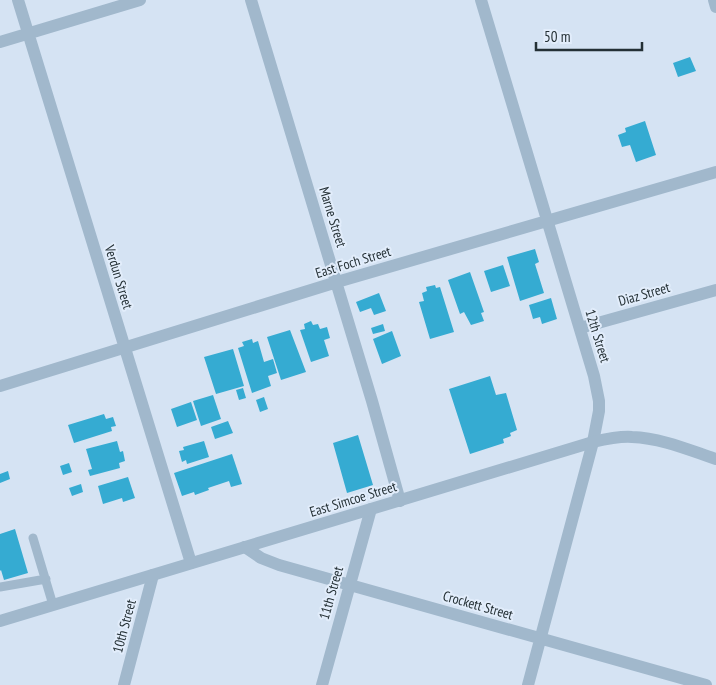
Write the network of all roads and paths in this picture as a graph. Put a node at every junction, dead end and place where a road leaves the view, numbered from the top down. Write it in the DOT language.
graph roads {
  1 [pos="18,0"];
  2 [pos="140,0"];
  3 [pos="251,0"];
  4 [pos="481,0"];
  5 [pos="714,0"];
  6 [pos="716,8"];
  7 [pos="28,34"];
  8 [pos="0,42"];
  9 [pos="716,172"];
  10 [pos="548,220"];
  11 [pos="337,282"];
  12 [pos="716,290"];
  13 [pos="580,328"];
  14 [pos="125,348"];
  15 [pos="0,386"];
  16 [pos="593,442"];
  17 [pos="716,459"];
  18 [pos="400,500"];
  19 [pos="372,509"];
  20 [pos="33,538"];
  21 [pos="245,547"];
  22 [pos="191,563"];
  23 [pos="153,575"];
  24 [pos="46,579"];
  25 [pos="349,584"];
  26 [pos="0,587"];
  27 [pos="54,605"];
  28 [pos="0,621"];
  29 [pos="541,638"];
  30 [pos="124,685"];
  31 [pos="322,685"];
  32 [pos="528,685"];
  33 [pos="706,685"];
  1 -- 7 [label="street, Verdun Street"];
  2 -- 7 [label="street"];
  3 -- 11 [label="street, Marne Street"];
  4 -- 10 [label="street, 12th Street"];
  5 -- 6 [label="street"];
  7 -- 8 [label="street"];
  7 -- 14 [label="street, Verdun Street"];
  9 -- 10 [label="street, East Foch Street"];
  10 -- 11 [label="street, East Foch Street"];
  10 -- 13 [label="street, 12th Street"];
  11 -- 14 [label="street, East Foch Street"];
  11 -- 18 [label="street, Marne Street"];
  12 -- 13 [label="street, Diaz Street"];
  13 -- 16 [label="street, 12th Street"];
  14 -- 15 [label="street, East Foch Street"];
  14 -- 22 [label="street, Verdun Street"];
  16 -- 17 [label="street, East Simcoe Street"];
  16 -- 18 [label="street, East Simcoe Street"];
  16 -- 29 [label="street, 12th Street"];
  18 -- 19 [label="street, East Simcoe Street"];
  19 -- 21 [label="street, East Simcoe Street"];
  19 -- 25 [label="street, 11th Street"];
  20 -- 24 [label="lane"];
  21 -- 22 [label="street, East Simcoe Street"];
  21 -- 25 [label="street, Crockett Street"];
  22 -- 23 [label="street, East Simcoe Street"];
  23 -- 27 [label="street, East Simcoe Street"];
  23 -- 30 [label="street, 10th Street"];
  24 -- 26 [label="lane"];
  24 -- 27 [label="lane"];
  25 -- 29 [label="street, Crockett Street"];
  25 -- 31 [label="street, 11th Street"];
  27 -- 28 [label="street, East Simcoe Street"];
  29 -- 32 [label="street, 12th Street"];
  29 -- 33 [label="street, Crockett Street"];
}
